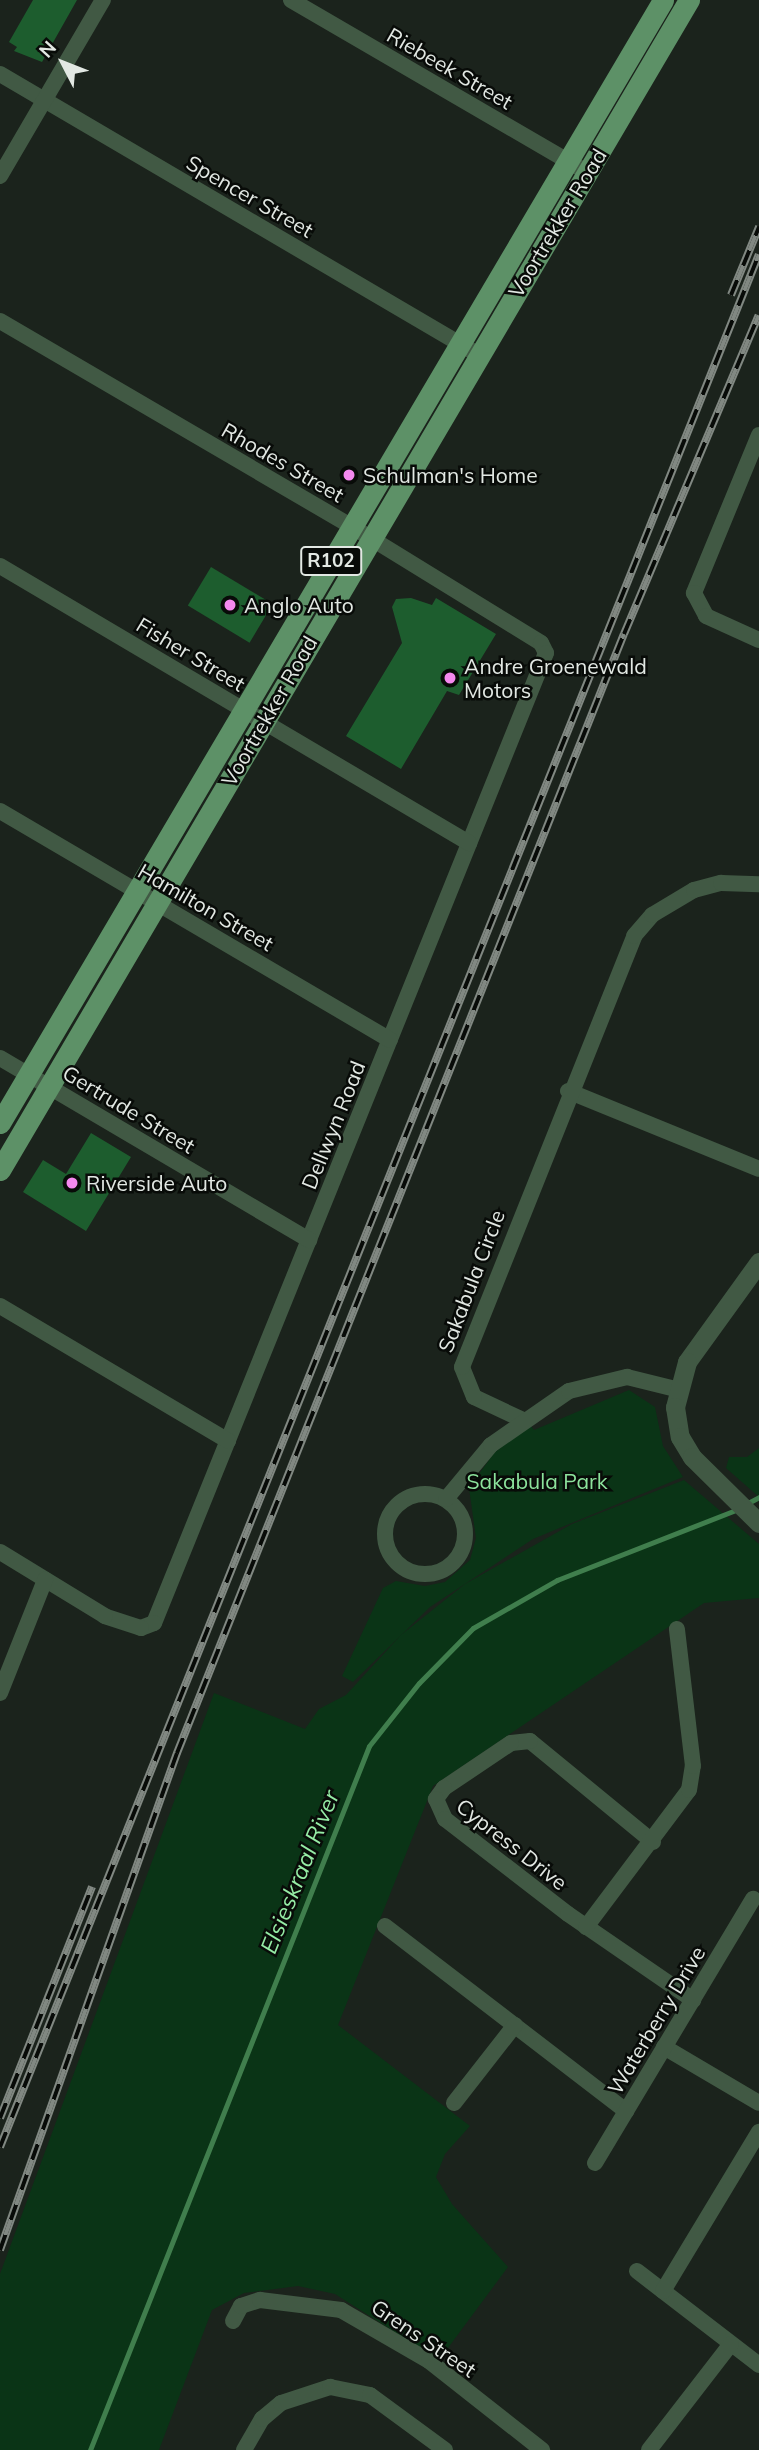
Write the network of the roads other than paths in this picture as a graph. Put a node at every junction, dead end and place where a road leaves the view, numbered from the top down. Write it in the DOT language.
graph roads {
  1 [pos="103,0"];
  2 [pos="291,0"];
  3 [pos="663,0"];
  4 [pos="689,0"];
  5 [pos="0,74"];
  6 [pos="44,100"];
  7 [pos="567,160"];
  8 [pos="587,173"];
  9 [pos="0,176"];
  10 [pos="0,321"];
  11 [pos="459,343"];
  12 [pos="479,355"];
  13 [pos="759,435"];
  14 [pos="351,526"];
  15 [pos="370,538"];
  16 [pos="0,566"];
  17 [pos="759,640"];
  18 [pos="541,643"];
  19 [pos="243,709"];
  20 [pos="263,720"];
  21 [pos="0,811"];
  22 [pos="469,843"];
  23 [pos="759,884"];
  24 [pos="137,891"];
  25 [pos="156,902"];
  26 [pos="390,1040"];
  27 [pos="0,1058"];
  28 [pos="28,1074"];
  29 [pos="49,1086"];
  30 [pos="568,1091"];
  31 [pos="0,1123"];
  32 [pos="759,1169"];
  33 [pos="0,1170"];
  34 [pos="309,1240"];
  35 [pos="759,1262"];
  36 [pos="0,1306"];
  37 [pos="677,1389"];
  38 [pos="523,1420"];
  39 [pos="228,1441"];
  40 [pos="446,1499"];
  41 [pos="759,1523"];
  42 [pos="0,1552"];
  43 [pos="45,1580"];
  44 [pos="677,1629"];
  45 [pos="0,1693"];
  46 [pos="653,1842"];
  47 [pos="753,1899"];
  48 [pos="385,1926"];
  49 [pos="586,1927"];
  50 [pos="693,2000"];
  51 [pos="514,2025"];
  52 [pos="664,2047"];
  53 [pos="454,2103"];
  54 [pos="759,2103"];
  55 [pos="626,2111"];
  56 [pos="759,2132"];
  57 [pos="595,2163"];
  58 [pos="637,2271"];
  59 [pos="663,2291"];
  60 [pos="233,2321"];
  61 [pos="732,2344"];
  62 [pos="759,2365"];
  63 [pos="244,2450"];
  64 [pos="445,2450"];
  65 [pos="542,2450"];
  66 [pos="649,2450"];
  1 -- 6 [label="street"];
  2 -- 7 [label="street, Riebeek Street"];
  3 -- 7 [label="main road, Voortrekker Road / R102"];
  4 -- 8 [label="main road, Voortrekker Road / R102"];
  5 -- 6 [label="street, Spencer Street"];
  6 -- 9 [label="street"];
  6 -- 11 [label="street, Spencer Street"];
  7 -- 8 [label="street, Riebeek Street"];
  7 -- 11 [label="main road, Voortrekker Road / R102"];
  8 -- 12 [label="main road, Voortrekker Road / R102"];
  10 -- 14 [label="street, Rhodes Street"];
  11 -- 12 [label="street, Spencer Street"];
  11 -- 14 [label="main road, Voortrekker Road / R102"];
  12 -- 15 [label="main road, Voortrekker Road / R102"];
  13 -- 17 [label="street"];
  14 -- 15 [label="street, Rhodes Street"];
  14 -- 19 [label="main road, Voortrekker Road / R102"];
  15 -- 18 [label="street, Rhodes Street"];
  15 -- 20 [label="main road, Voortrekker Road / R102"];
  16 -- 19 [label="street, Fisher Street"];
  18 -- 22 [label="street, Dellwyn Road"];
  19 -- 20 [label="street, Fisher Street"];
  19 -- 24 [label="main road, Voortrekker Road / R102"];
  20 -- 22 [label="street, Fisher Street"];
  20 -- 25 [label="main road, Voortrekker Road / R102"];
  21 -- 24 [label="street, Hamilton Street"];
  22 -- 26 [label="street, Dellwyn Road"];
  23 -- 30 [label="street, Sakabula Circle"];
  24 -- 25 [label="street, Hamilton Street"];
  24 -- 28 [label="main road, Voortrekker Road / R102"];
  25 -- 26 [label="street, Hamilton Street"];
  25 -- 29 [label="main road, Voortrekker Road / R102"];
  26 -- 34 [label="street, Dellwyn Road"];
  27 -- 28 [label="street, Gertrude Street"];
  28 -- 29 [label="street, Gertrude Street"];
  28 -- 31 [label="main road, Voortrekker Road / R102"];
  29 -- 33 [label="main road, Voortrekker Road / R102"];
  29 -- 34 [label="street, Gertrude Street"];
  30 -- 32 [label="street"];
  30 -- 38 [label="street, Sakabula Circle"];
  34 -- 39 [label="street, Dellwyn Road"];
  35 -- 37 [label="street"];
  36 -- 39 [label="street"];
  37 -- 38 [label="street"];
  37 -- 41 [label="street"];
  38 -- 40 [label="street"];
  39 -- 43 [label="street, Dellwyn Road"];
  40 -- 40 [label="street"];
  42 -- 43 [label="street"];
  43 -- 45 [label="street"];
  44 -- 46 [label="street"];
  46 -- 49 [label="street"];
  46 -- 49 [label="street, Cypress Drive"];
  47 -- 50 [label="street, Waterberry Drive"];
  48 -- 51 [label="street"];
  49 -- 50 [label="street, Cypress Drive"];
  50 -- 52 [label="street, Waterberry Drive"];
  51 -- 53 [label="street"];
  51 -- 55 [label="street"];
  52 -- 54 [label="street"];
  52 -- 55 [label="street, Waterberry Drive"];
  55 -- 57 [label="street, Waterberry Drive"];
  56 -- 59 [label="street"];
  58 -- 59 [label="street"];
  59 -- 61 [label="street"];
  60 -- 65 [label="street, Grens Street"];
  61 -- 62 [label="street"];
  61 -- 66 [label="street"];
  63 -- 64 [label="street"];
}
